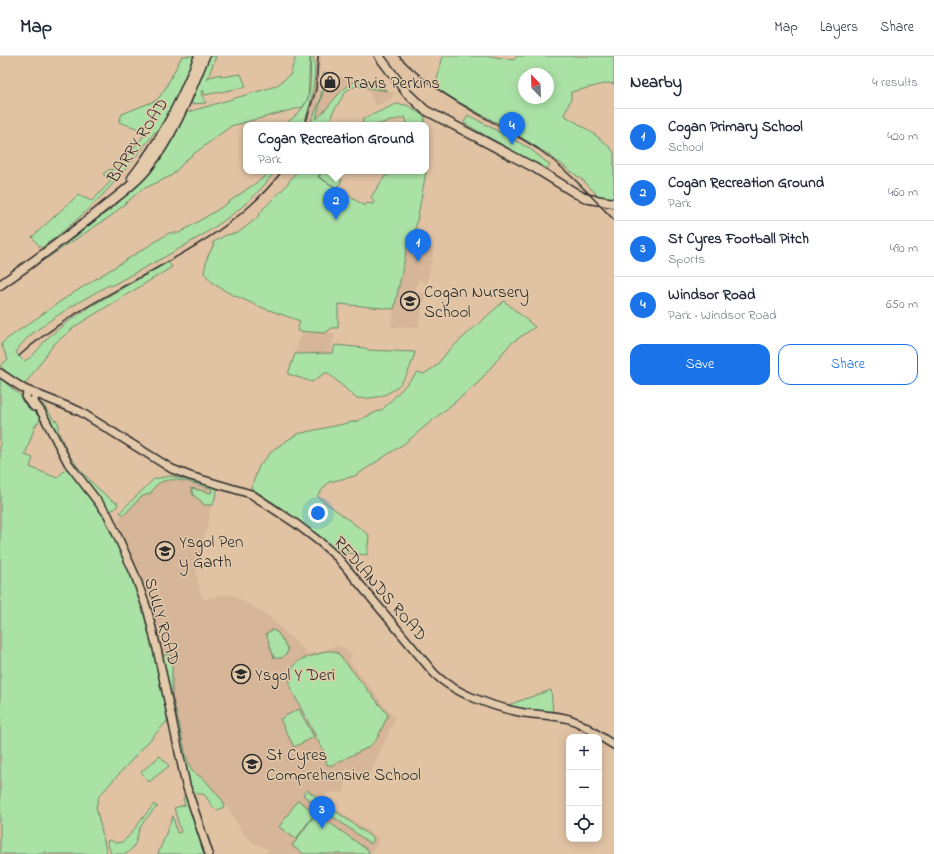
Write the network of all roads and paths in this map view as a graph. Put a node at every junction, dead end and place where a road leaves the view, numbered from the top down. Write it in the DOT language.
graph roads {
  1 [pos="199,56"];
  2 [pos="205,56"];
  3 [pos="379,56"];
  4 [pos="118,196"];
  5 [pos="614,203"];
  6 [pos="0,285"];
  7 [pos="0,373"];
  8 [pos="27,391"];
  9 [pos="35,394"];
  10 [pos="42,416"];
  11 [pos="614,745"];
  12 [pos="209,854"];
  1 -- 4 [label="main road, BARRY ROAD"];
  2 -- 4 [label="main road, BARRY ROAD"];
  3 -- 5 [label="main road"];
  4 -- 6 [label="main road, BARRY ROAD"];
  7 -- 8 [label="main road, REDLANDS ROAD"];
  8 -- 9 [label="main road, REDLANDS ROAD"];
  8 -- 10 [label="main road, SULLY ROAD"];
  9 -- 10 [label="main road, SULLY ROAD"];
  9 -- 11 [label="main road, REDLANDS ROAD"];
  10 -- 12 [label="main road, SULLY ROAD"];
}
